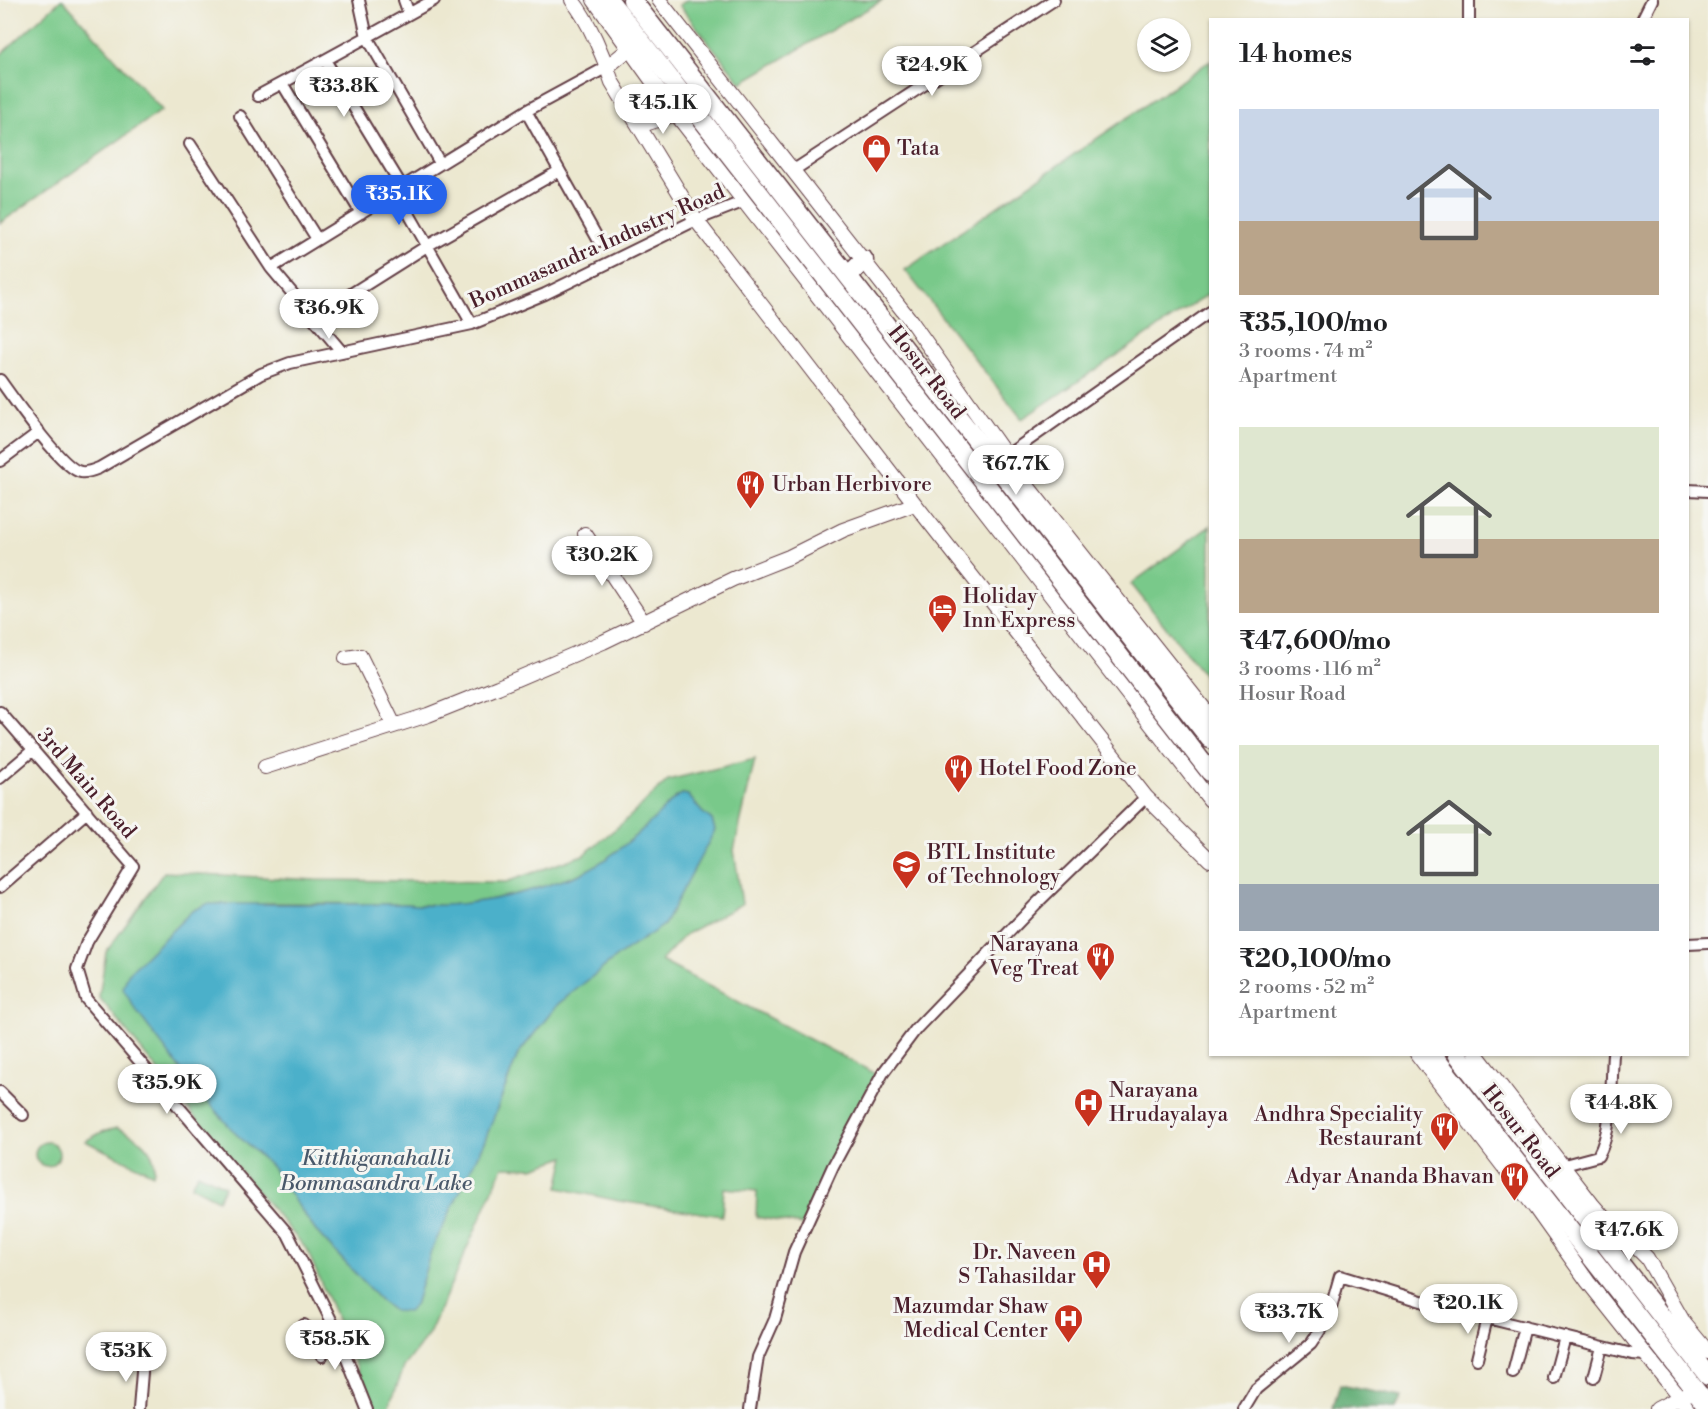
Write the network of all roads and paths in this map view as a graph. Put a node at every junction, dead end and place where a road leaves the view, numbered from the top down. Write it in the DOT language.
graph roads {
  1 [pos="359,0"];
  2 [pos="404,0"];
  3 [pos="434,0"];
  4 [pos="594,0"];
  5 [pos="609,0"];
  6 [pos="632,0"];
  7 [pos="659,0"];
  8 [pos="1054,0"];
  9 [pos="1468,0"];
  10 [pos="1649,1"];
  11 [pos="577,2"];
  12 [pos="409,14"];
  13 [pos="1469,18"];
  14 [pos="1643,18"];
  15 [pos="367,37"];
  16 [pos="629,50"];
  17 [pos="325,60"];
  18 [pos="607,67"];
  19 [pos="282,83"];
  20 [pos="258,96"];
  21 [pos="526,111"];
  22 [pos="676,114"];
  23 [pos="240,116"];
  24 [pos="639,126"];
  25 [pos="190,144"];
  26 [pos="440,163"];
  27 [pos="794,170"];
  28 [pos="559,171"];
  29 [pos="398,180"];
  30 [pos="396,191"];
  31 [pos="744,201"];
  32 [pos="361,213"];
  33 [pos="696,220"];
  34 [pos="317,240"];
  35 [pos="598,241"];
  36 [pos="427,246"];
  37 [pos="860,255"];
  38 [pos="271,268"];
  39 [pos="848,276"];
  40 [pos="1209,313"];
  41 [pos="313,318"];
  42 [pos="472,324"];
  43 [pos="342,352"];
  44 [pos="0,381"];
  45 [pos="39,432"];
  46 [pos="1006,456"];
  47 [pos="0,460"];
  48 [pos="1689,490"];
  49 [pos="1708,491"];
  50 [pos="915,504"];
  51 [pos="585,534"];
  52 [pos="644,623"];
  53 [pos="346,658"];
  54 [pos="0,712"];
  55 [pos="1209,715"];
  56 [pos="393,725"];
  57 [pos="1173,738"];
  58 [pos="1209,738"];
  59 [pos="33,750"];
  60 [pos="265,767"];
  61 [pos="1209,770"];
  62 [pos="0,778"];
  63 [pos="1146,797"];
  64 [pos="1209,798"];
  65 [pos="87,812"];
  66 [pos="1209,859"];
  67 [pos="0,887"];
  68 [pos="1708,943"];
  69 [pos="1689,944"];
  70 [pos="1419,1056"];
  71 [pos="1433,1056"];
  72 [pos="1459,1056"];
  73 [pos="1477,1056"];
  74 [pos="1613,1056"];
  75 [pos="0,1092"];
  76 [pos="23,1115"];
  77 [pos="1555,1168"];
  78 [pos="1487,1318"];
  79 [pos="304,1324"];
  80 [pos="1526,1327"];
  81 [pos="1565,1337"];
  82 [pos="1602,1347"];
  83 [pos="1708,1352"];
  84 [pos="1646,1355"];
  85 [pos="322,1356"];
  86 [pos="1477,1359"];
  87 [pos="142,1360"];
  88 [pos="1513,1373"];
  89 [pos="1708,1376"];
  90 [pos="1594,1377"];
  91 [pos="1554,1378"];
  92 [pos="1688,1399"];
  93 [pos="1708,1406"];
  94 [pos="139,1409"];
  95 [pos="367,1409"];
  96 [pos="750,1409"];
  97 [pos="1244,1409"];
  98 [pos="1657,1409"];
  1 -- 15 [label="street"];
  2 -- 12 [label="street"];
  3 -- 12 [label="street"];
  4 -- 16 [label="street"];
  5 -- 57 [label="highway, Hosur Road"];
  6 -- 39 [label="highway, Hosur Road"];
  7 -- 27 [label="street"];
  8 -- 27 [label="street"];
  9 -- 13 [label="street"];
  10 -- 14 [label="street"];
  11 -- 18 [label="street"];
  12 -- 15 [label="street"];
  15 -- 17 [label="street"];
  15 -- 26 [label="street"];
  16 -- 18 [label="street"];
  16 -- 22 [label="street"];
  17 -- 19 [label="street"];
  17 -- 29 [label="street"];
  18 -- 21 [label="street"];
  18 -- 24 [label="street"];
  19 -- 20 [label="street"];
  19 -- 32 [label="street"];
  21 -- 26 [label="street"];
  21 -- 28 [label="street"];
  22 -- 24 [label="street"];
  22 -- 31 [label="street"];
  23 -- 34 [label="street"];
  24 -- 33 [label="street"];
  25 -- 38 [label="street"];
  26 -- 30 [label="street"];
  27 -- 37 [label="street"];
  28 -- 35 [label="street"];
  28 -- 36 [label="street"];
  30 -- 32 [label="street"];
  30 -- 36 [label="street"];
  31 -- 33 [label="street, Bommasandra Industry Road"];
  31 -- 57 [label="street"];
  32 -- 34 [label="street"];
  33 -- 42 [label="street, Bommasandra Industry Road"];
  33 -- 50 [label="street"];
  34 -- 38 [label="street"];
  36 -- 41 [label="street"];
  36 -- 42 [label="street"];
  37 -- 39 [label="highway"];
  37 -- 46 [label="street"];
  38 -- 41 [label="street"];
  39 -- 58 [label="highway, Hosur Road"];
  40 -- 46 [label="street"];
  41 -- 43 [label="street"];
  42 -- 43 [label="street, Bommasandra Industry Road"];
  43 -- 45 [label="street, Bommasandra Industry Road"];
  44 -- 45 [label="street, Bommasandra Industry Road"];
  45 -- 47 [label="street"];
  46 -- 55 [label="street"];
  48 -- 49 [label="street"];
  50 -- 52 [label="street"];
  50 -- 63 [label="street"];
  51 -- 52 [label="street"];
  52 -- 56 [label="street"];
  53 -- 56 [label="street"];
  54 -- 59 [label="street, 3rd Main Road"];
  56 -- 60 [label="street"];
  57 -- 61 [label="highway, Hosur Road"];
  57 -- 64 [label="street"];
  59 -- 62 [label="street"];
  59 -- 65 [label="street, 3rd Main Road"];
  63 -- 66 [label="street"];
  63 -- 96 [label="street"];
  65 -- 67 [label="street"];
  65 -- 95 [label="street, 3rd Main Road"];
  68 -- 69 [label="street"];
  70 -- 84 [label="street"];
  71 -- 92 [label="highway, Hosur Road"];
  72 -- 77 [label="highway, Hosur Road"];
  73 -- 77 [label="street"];
  74 -- 77 [label="street"];
  75 -- 76 [label="street"];
  77 -- 83 [label="street"];
  77 -- 89 [label="highway, Hosur Road"];
  78 -- 80 [label="street"];
  78 -- 86 [label="street"];
  78 -- 97 [label="street"];
  79 -- 85 [label="street"];
  80 -- 81 [label="street"];
  80 -- 88 [label="street"];
  81 -- 82 [label="street"];
  81 -- 91 [label="street"];
  82 -- 84 [label="street"];
  82 -- 90 [label="street"];
  84 -- 92 [label="street"];
  87 -- 94 [label="street"];
  92 -- 93 [label="highway, Hosur Road"];
  92 -- 98 [label="street"];
}
